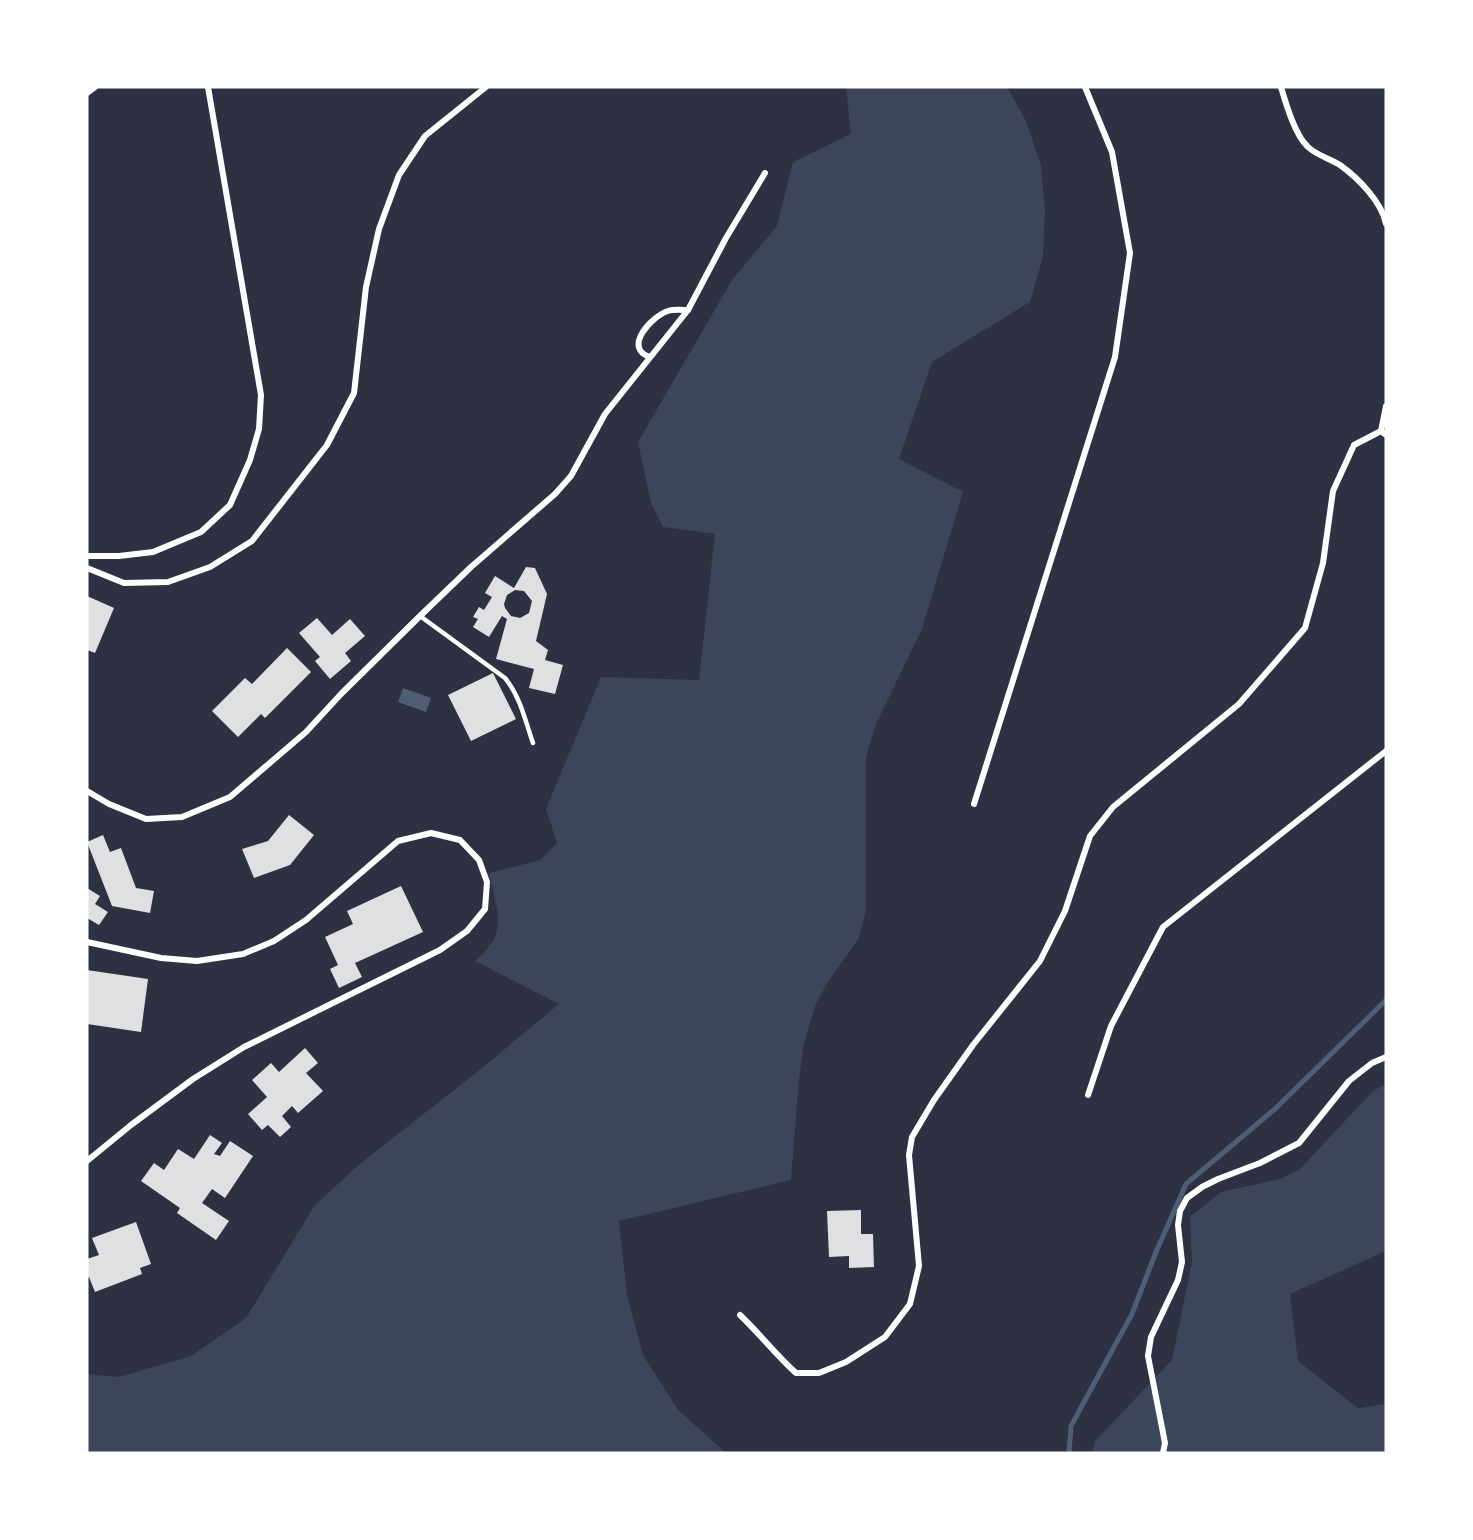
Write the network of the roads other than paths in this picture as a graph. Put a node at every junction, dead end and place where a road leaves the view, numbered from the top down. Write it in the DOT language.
graph roads {
  1 [pos="95,87"];
  2 [pos="208,87"];
  3 [pos="486,87"];
  4 [pos="1085,87"];
  5 [pos="1281,87"];
  6 [pos="87,93"];
  7 [pos="765,173"];
  8 [pos="1386,224"];
  9 [pos="688,310"];
  10 [pos="650,357"];
  11 [pos="1386,406"];
  12 [pos="1384,433"];
  13 [pos="87,556"];
  14 [pos="87,568"];
  15 [pos="420,616"];
  16 [pos="532,742"];
  17 [pos="1386,751"];
  18 [pos="87,791"];
  19 [pos="974,804"];
  20 [pos="87,942"];
  21 [pos="1386,1057"];
  22 [pos="1088,1095"];
  23 [pos="87,1161"];
  24 [pos="740,1315"];
  25 [pos="1163,1453"];
  1 -- 6 [label="street"];
  2 -- 13 [label="street"];
  3 -- 14 [label="street"];
  4 -- 19 [label="street"];
  5 -- 8 [label="street"];
  7 -- 9 [label="street"];
  9 -- 10 [label="street"];
  9 -- 10 [label="street"];
  10 -- 15 [label="street"];
  11 -- 12 [label="street"];
  12 -- 24 [label="street"];
  15 -- 16 [label="lane"];
  15 -- 18 [label="street"];
  17 -- 22 [label="street"];
  20 -- 23 [label="street"];
  21 -- 25 [label="street"];
}
